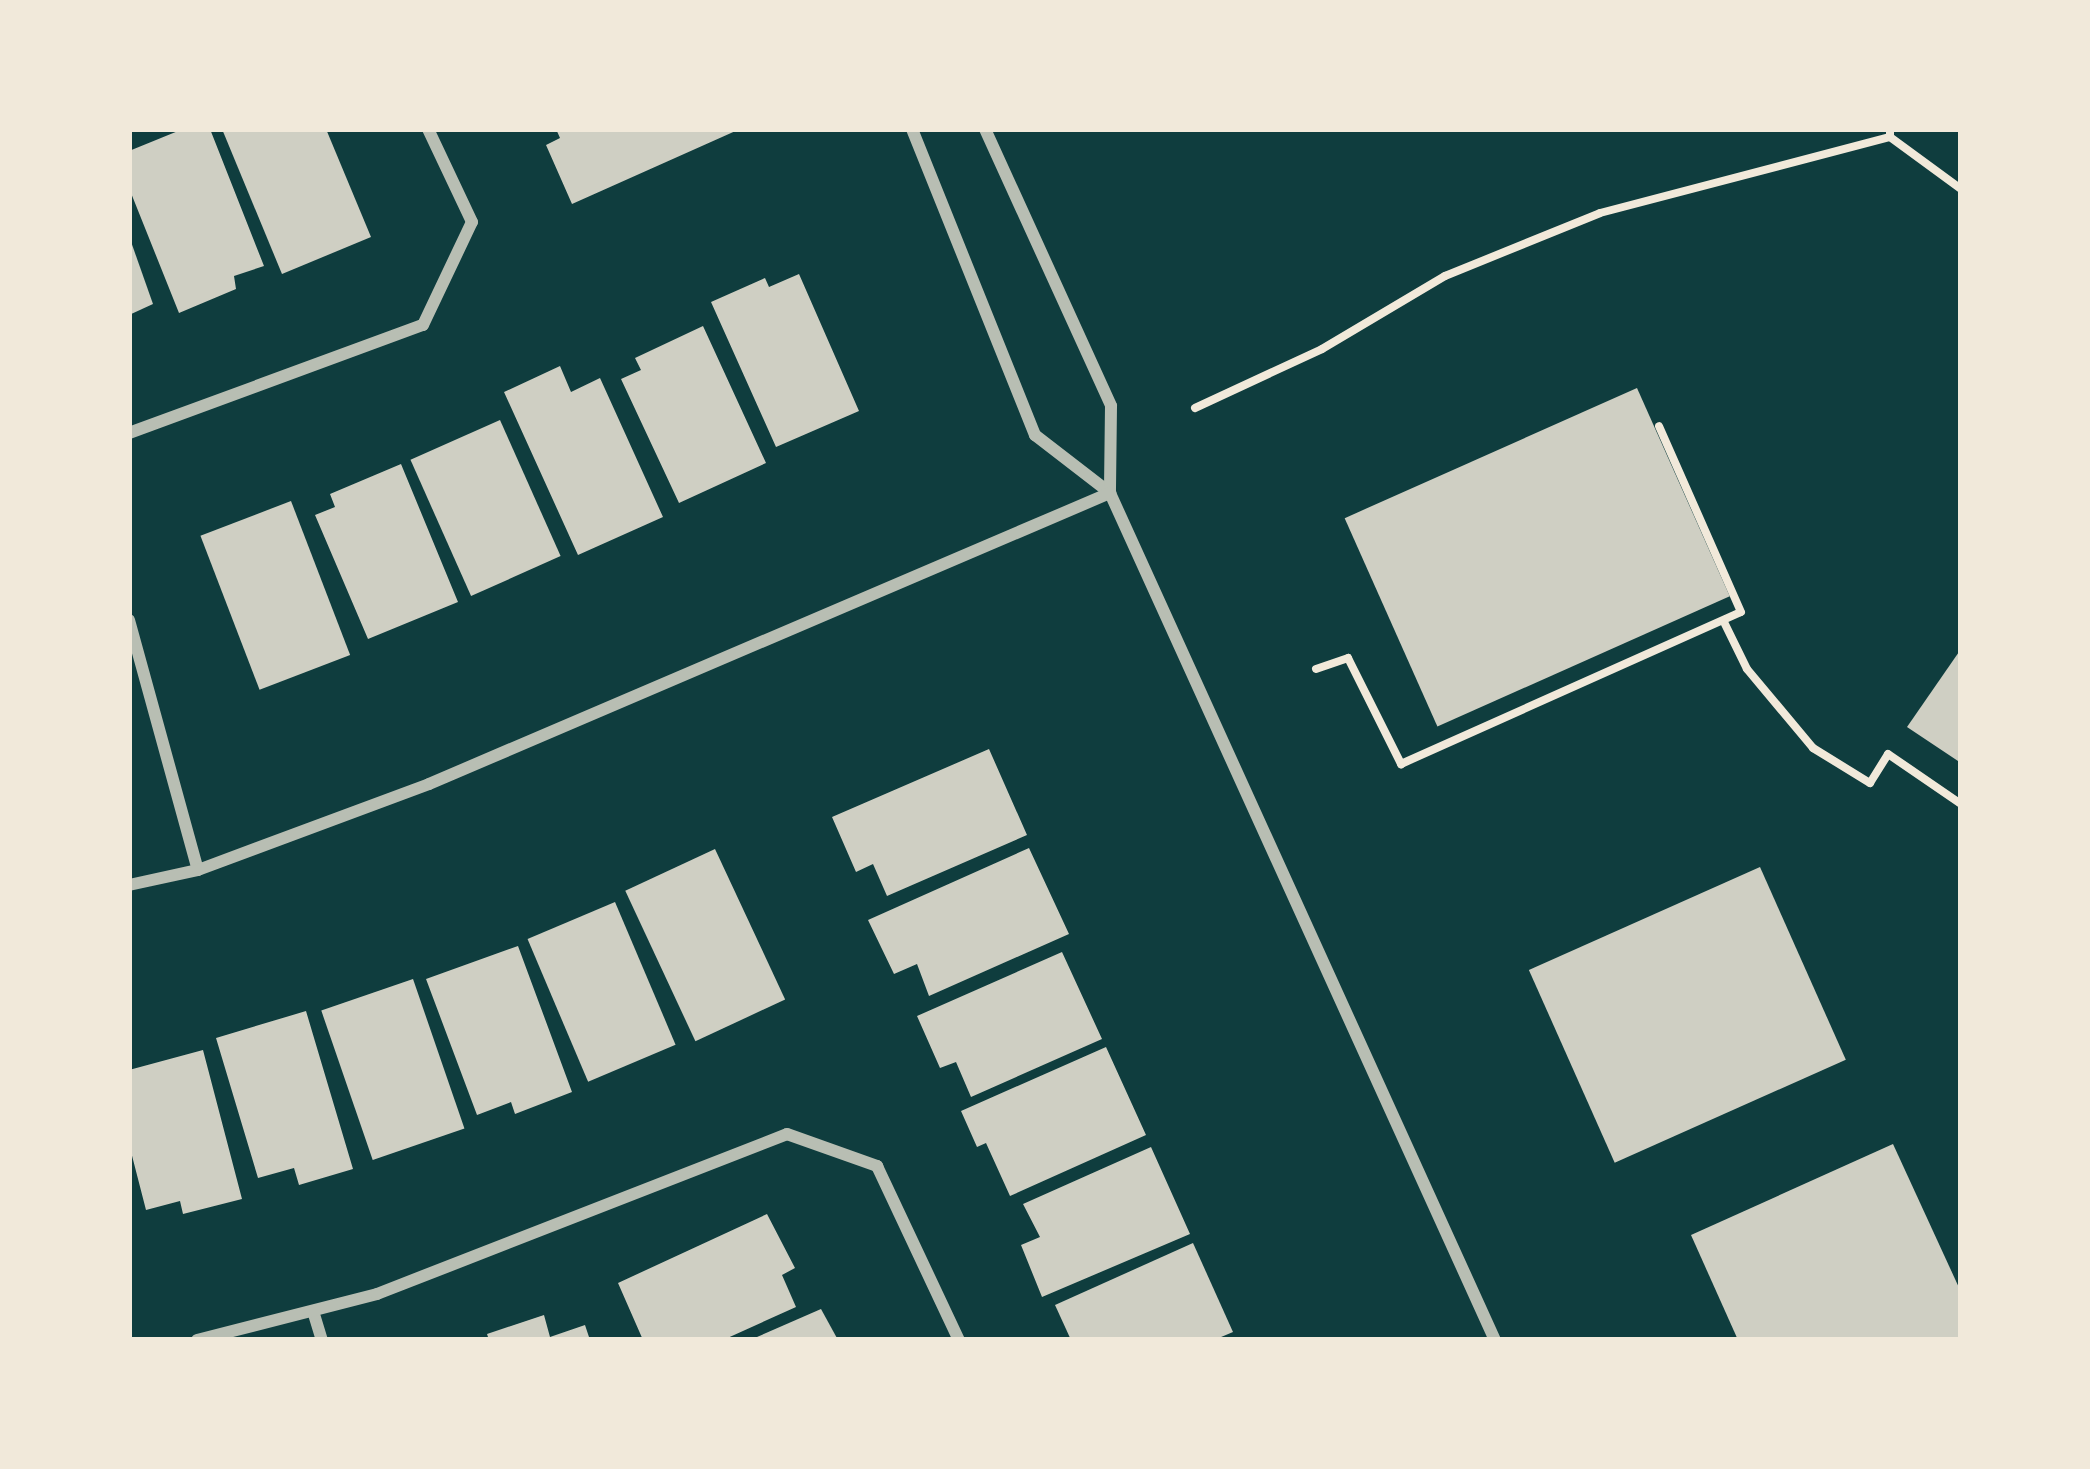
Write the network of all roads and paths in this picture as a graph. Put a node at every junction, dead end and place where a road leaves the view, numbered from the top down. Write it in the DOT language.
graph roads {
  1 [pos="428,129"];
  2 [pos="912,129"];
  3 [pos="985,129"];
  4 [pos="1890,133"];
  5 [pos="1961,189"];
  6 [pos="1195,408"];
  7 [pos="1659,426"];
  8 [pos="129,433"];
  9 [pos="1110,493"];
  10 [pos="129,620"];
  11 [pos="1724,622"];
  12 [pos="1316,669"];
  13 [pos="1961,804"];
  14 [pos="198,871"];
  15 [pos="129,885"];
  16 [pos="313,1311"];
  17 [pos="196,1340"];
  18 [pos="322,1340"];
  19 [pos="959,1340"];
  20 [pos="1495,1340"];
  1 -- 8 [label="street"];
  2 -- 9 [label="street"];
  3 -- 9 [label="street"];
  4 -- 5 [label="path"];
  4 -- 6 [label="path"];
  7 -- 11 [label="path"];
  9 -- 14 [label="street"];
  9 -- 20 [label="street"];
  10 -- 14 [label="street"];
  11 -- 12 [label="path"];
  11 -- 13 [label="path"];
  14 -- 15 [label="street"];
  16 -- 17 [label="street"];
  16 -- 18 [label="street"];
  16 -- 19 [label="street"];
}
